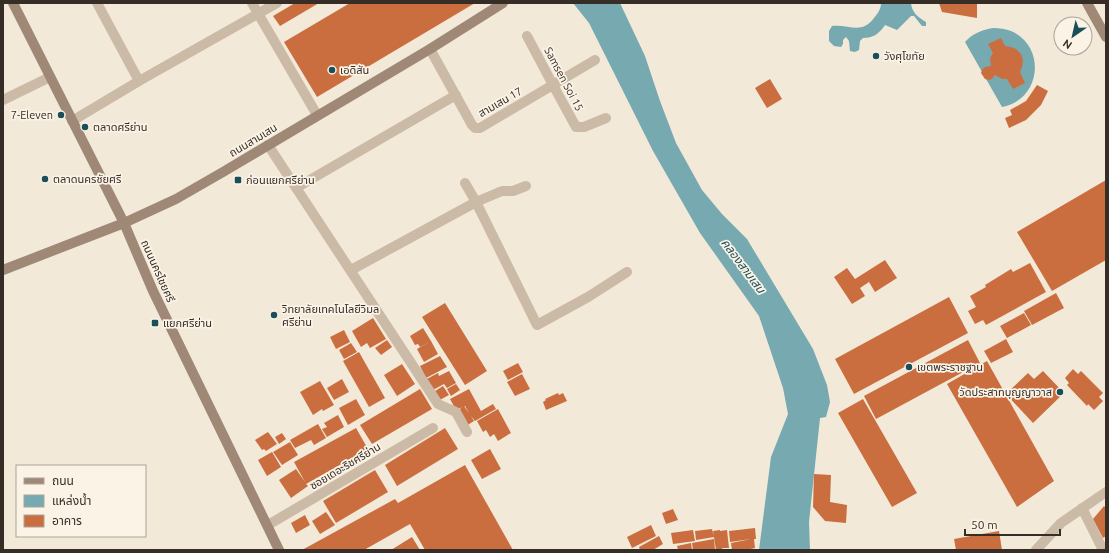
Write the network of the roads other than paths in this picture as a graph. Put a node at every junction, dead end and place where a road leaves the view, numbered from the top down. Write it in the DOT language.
graph roads {
  1 [pos="13,3"];
  2 [pos="97,3"];
  3 [pos="252,3"];
  4 [pos="277,3"];
  5 [pos="503,3"];
  6 [pos="1087,3"];
  7 [pos="258,13"];
  8 [pos="527,36"];
  9 [pos="1106,37"];
  10 [pos="430,49"];
  11 [pos="595,60"];
  12 [pos="50,77"];
  13 [pos="139,81"];
  14 [pos="553,86"];
  15 [pos="456,95"];
  16 [pos="3,100"];
  17 [pos="317,115"];
  18 [pos="606,118"];
  19 [pos="72,121"];
  20 [pos="268,145"];
  21 [pos="465,183"];
  22 [pos="526,186"];
  23 [pos="296,188"];
  24 [pos="476,202"];
  25 [pos="124,223"];
  26 [pos="3,270"];
  27 [pos="350,270"];
  28 [pos="627,272"];
  29 [pos="433,428"];
  30 [pos="467,432"];
  31 [pos="1106,492"];
  32 [pos="1082,508"];
  33 [pos="268,525"];
  34 [pos="279,550"];
  35 [pos="1036,550"];
  36 [pos="1103,550"];
  1 -- 12 [label="main road, ถนนนครไชยศรี"];
  2 -- 13 [label="street"];
  3 -- 7 [label="street"];
  4 -- 7 [label="street"];
  5 -- 10 [label="main road, ถนนสามเสน"];
  6 -- 9 [label="main road"];
  7 -- 13 [label="street"];
  7 -- 17 [label="street"];
  8 -- 14 [label="street, Samsen Soi 15"];
  10 -- 15 [label="street, สามเสน 17"];
  10 -- 17 [label="main road, ถนนสามเสน"];
  11 -- 14 [label="street, สามเสน 17"];
  12 -- 16 [label="street"];
  12 -- 19 [label="main road, ถนนนครไชยศรี"];
  13 -- 19 [label="street"];
  14 -- 15 [label="street, สามเสน 17"];
  14 -- 18 [label="street, Samsen Soi 15"];
  15 -- 23 [label="street"];
  17 -- 20 [label="main road, ถนนสามเสน"];
  19 -- 25 [label="main road, ถนนนครไชยศรี"];
  20 -- 23 [label="street"];
  20 -- 25 [label="main road, ถนนสามเสน"];
  21 -- 24 [label="street"];
  22 -- 24 [label="street"];
  23 -- 27 [label="street"];
  24 -- 27 [label="street"];
  24 -- 28 [label="street"];
  25 -- 26 [label="main road, ถนนสามเสน"];
  25 -- 33 [label="main road, ถนนนครไชยศรี"];
  27 -- 30 [label="street"];
  29 -- 33 [label="street, ซอยเดอะริชศรีย่าน"];
  31 -- 32 [label="street"];
  32 -- 35 [label="street"];
  32 -- 36 [label="street"];
  33 -- 34 [label="main road, ถนนนครไชยศรี"];
}
